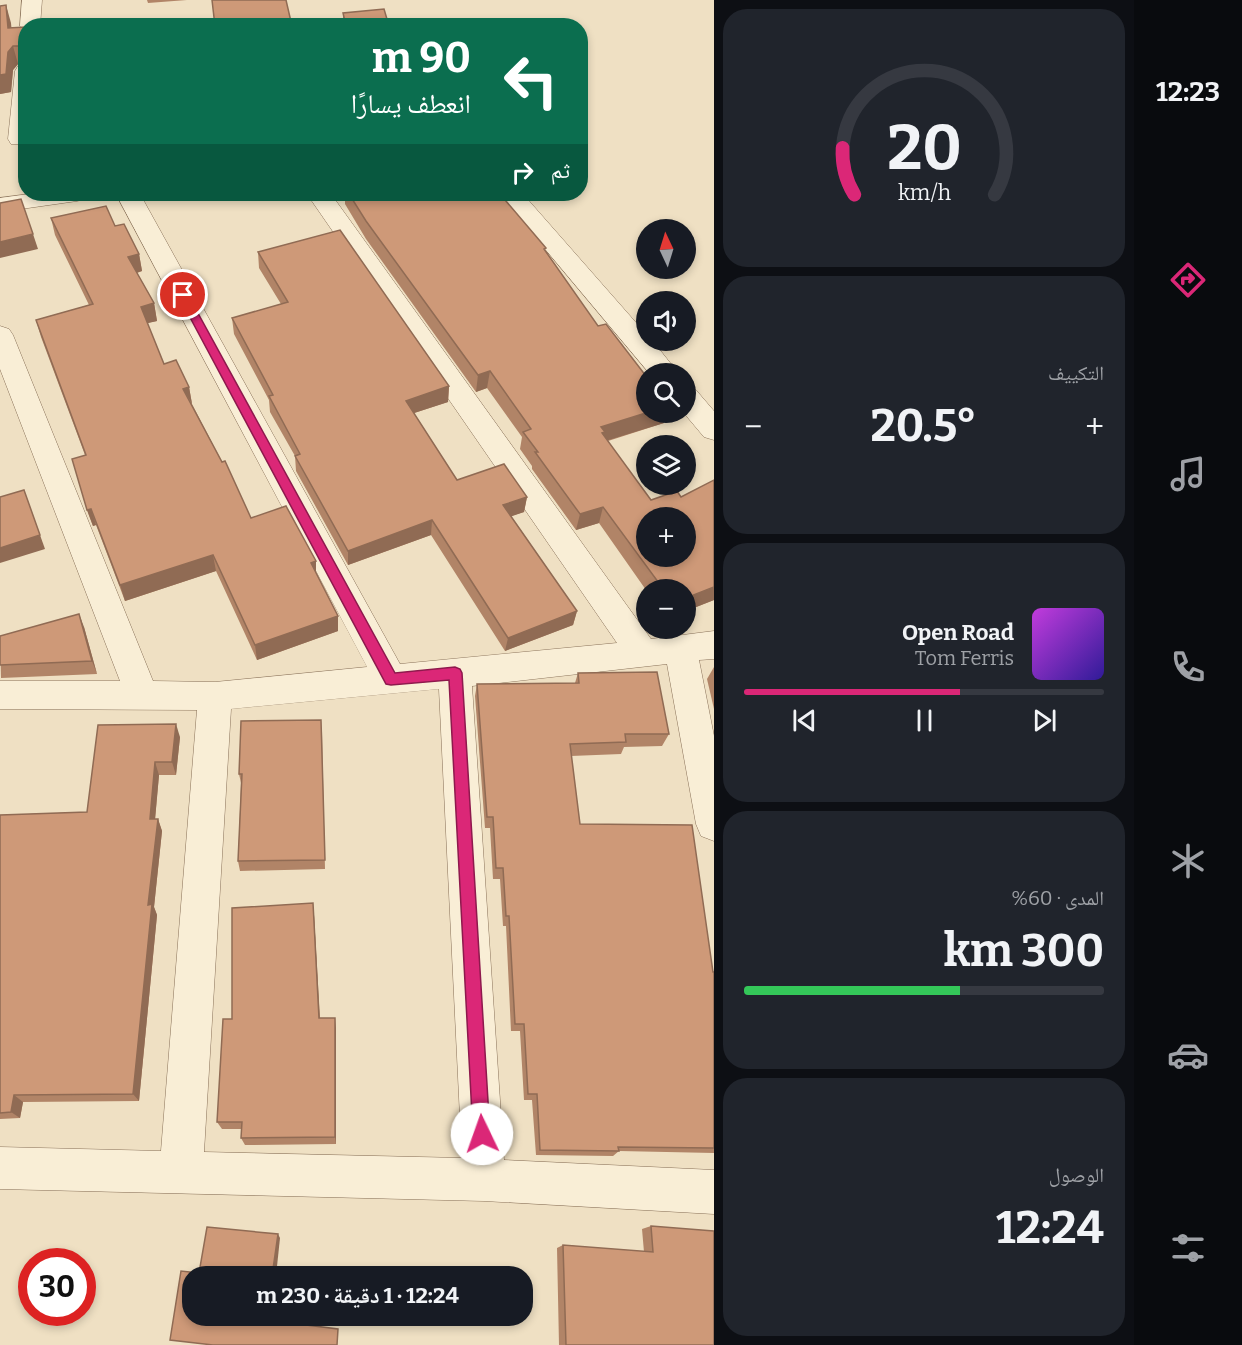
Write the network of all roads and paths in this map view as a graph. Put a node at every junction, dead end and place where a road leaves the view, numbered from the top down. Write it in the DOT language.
graph roads {
  1 [pos="32,0"];
  2 [pos="31,18"];
  3 [pos="18,101"];
  4 [pos="0,103"];
  5 [pos="28,201"];
  6 [pos="132,201"];
  7 [pos="324,201"];
  8 [pos="517,201"];
  9 [pos="0,205"];
  10 [pos="0,335"];
  11 [pos="657,363"];
  12 [pos="696,409"];
  13 [pos="714,430"];
  14 [pos="714,645"];
  15 [pos="680,649"];
  16 [pos="643,654"];
  17 [pos="455,673"];
  18 [pos="391,680"];
  19 [pos="0,695"];
  20 [pos="142,696"];
  21 [pos="215,696"];
  22 [pos="714,824"];
  23 [pos="0,1168"];
  24 [pos="181,1173"];
  25 [pos="484,1180"];
  26 [pos="714,1192"];
  1 -- 2 [label="street"];
  3 -- 4 [label="street"];
  5 -- 9 [label="street"];
  6 -- 18 [label="street"];
  7 -- 16 [label="street"];
  8 -- 11 [label="street"];
  10 -- 20 [label="street"];
  12 -- 13 [label="street"];
  14 -- 15 [label="street"];
  15 -- 16 [label="street"];
  15 -- 22 [label="street"];
  16 -- 17 [label="street"];
  17 -- 18 [label="street"];
  17 -- 25 [label="street"];
  18 -- 21 [label="street"];
  19 -- 20 [label="street"];
  20 -- 21 [label="street"];
  21 -- 24 [label="street"];
  23 -- 24 [label="street"];
  24 -- 25 [label="street"];
  25 -- 26 [label="street"];
}
